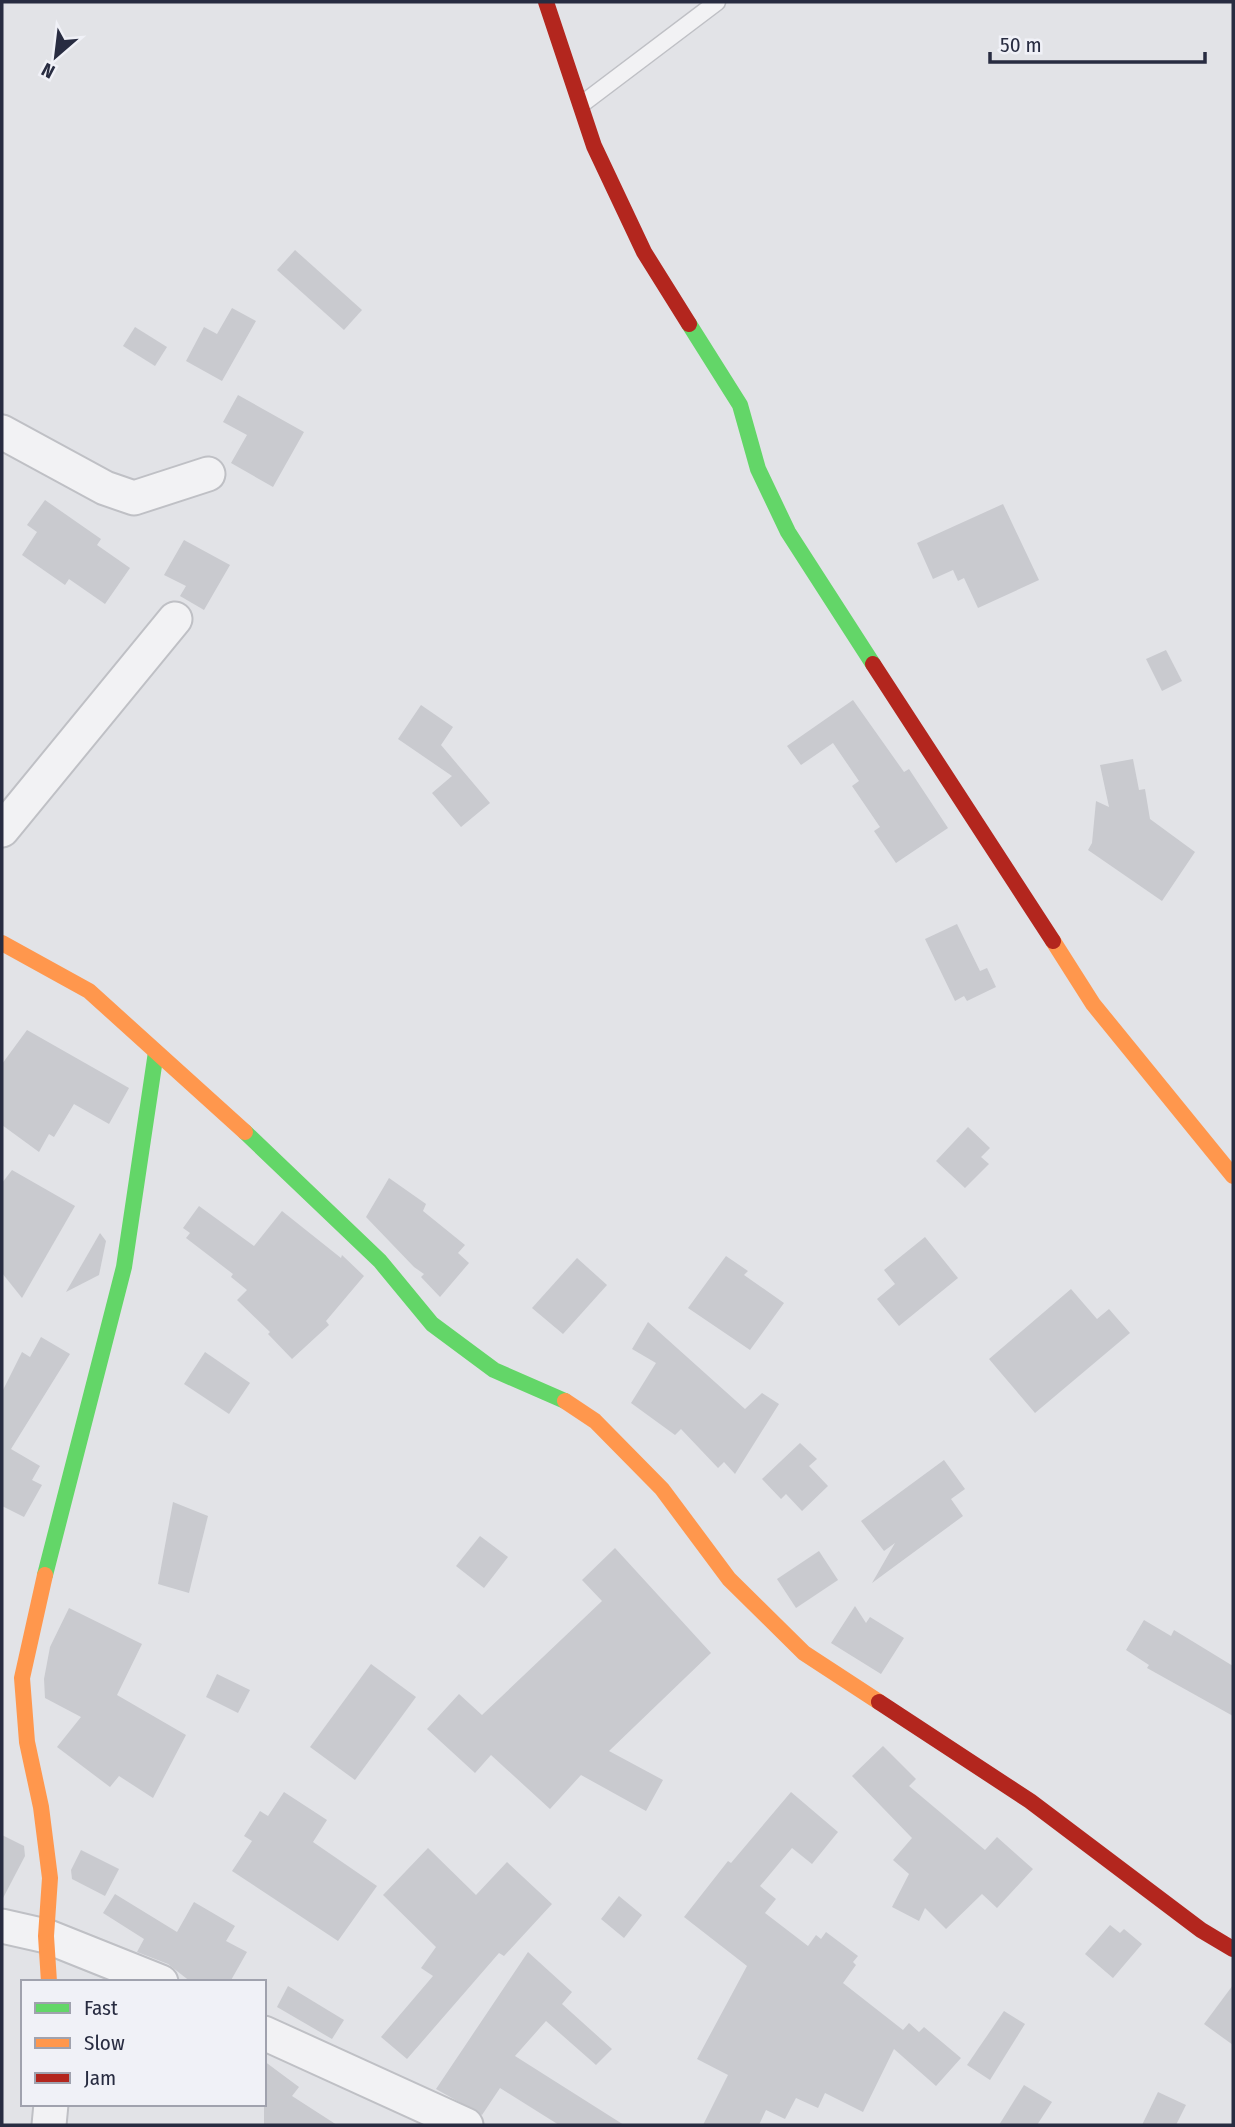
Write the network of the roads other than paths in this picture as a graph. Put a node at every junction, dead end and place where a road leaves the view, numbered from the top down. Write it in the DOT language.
graph roads {
  1 [pos="546,2"];
  2 [pos="717,2"];
  3 [pos="580,105"];
  4 [pos="2,432"];
  5 [pos="208,474"];
  6 [pos="175,619"];
  7 [pos="2,830"];
  8 [pos="2,943"];
  9 [pos="156,1052"];
  10 [pos="1233,1176"];
  11 [pos="2,1926"];
  12 [pos="46,1936"];
  13 [pos="1233,1949"];
  14 [pos="49,1980"];
  15 [pos="156,1980"];
  16 [pos="266,2033"];
  17 [pos="51,2106"];
  18 [pos="50,2125"];
  19 [pos="466,2125"];
  1 -- 3 [label="street"];
  2 -- 3 [label="lane"];
  3 -- 10 [label="street"];
  4 -- 5 [label="street"];
  6 -- 7 [label="street"];
  8 -- 9 [label="street"];
  9 -- 12 [label="street"];
  9 -- 13 [label="street"];
  11 -- 12 [label="street"];
  12 -- 14 [label="street"];
  12 -- 15 [label="street"];
  16 -- 19 [label="street"];
  17 -- 18 [label="street"];
}
